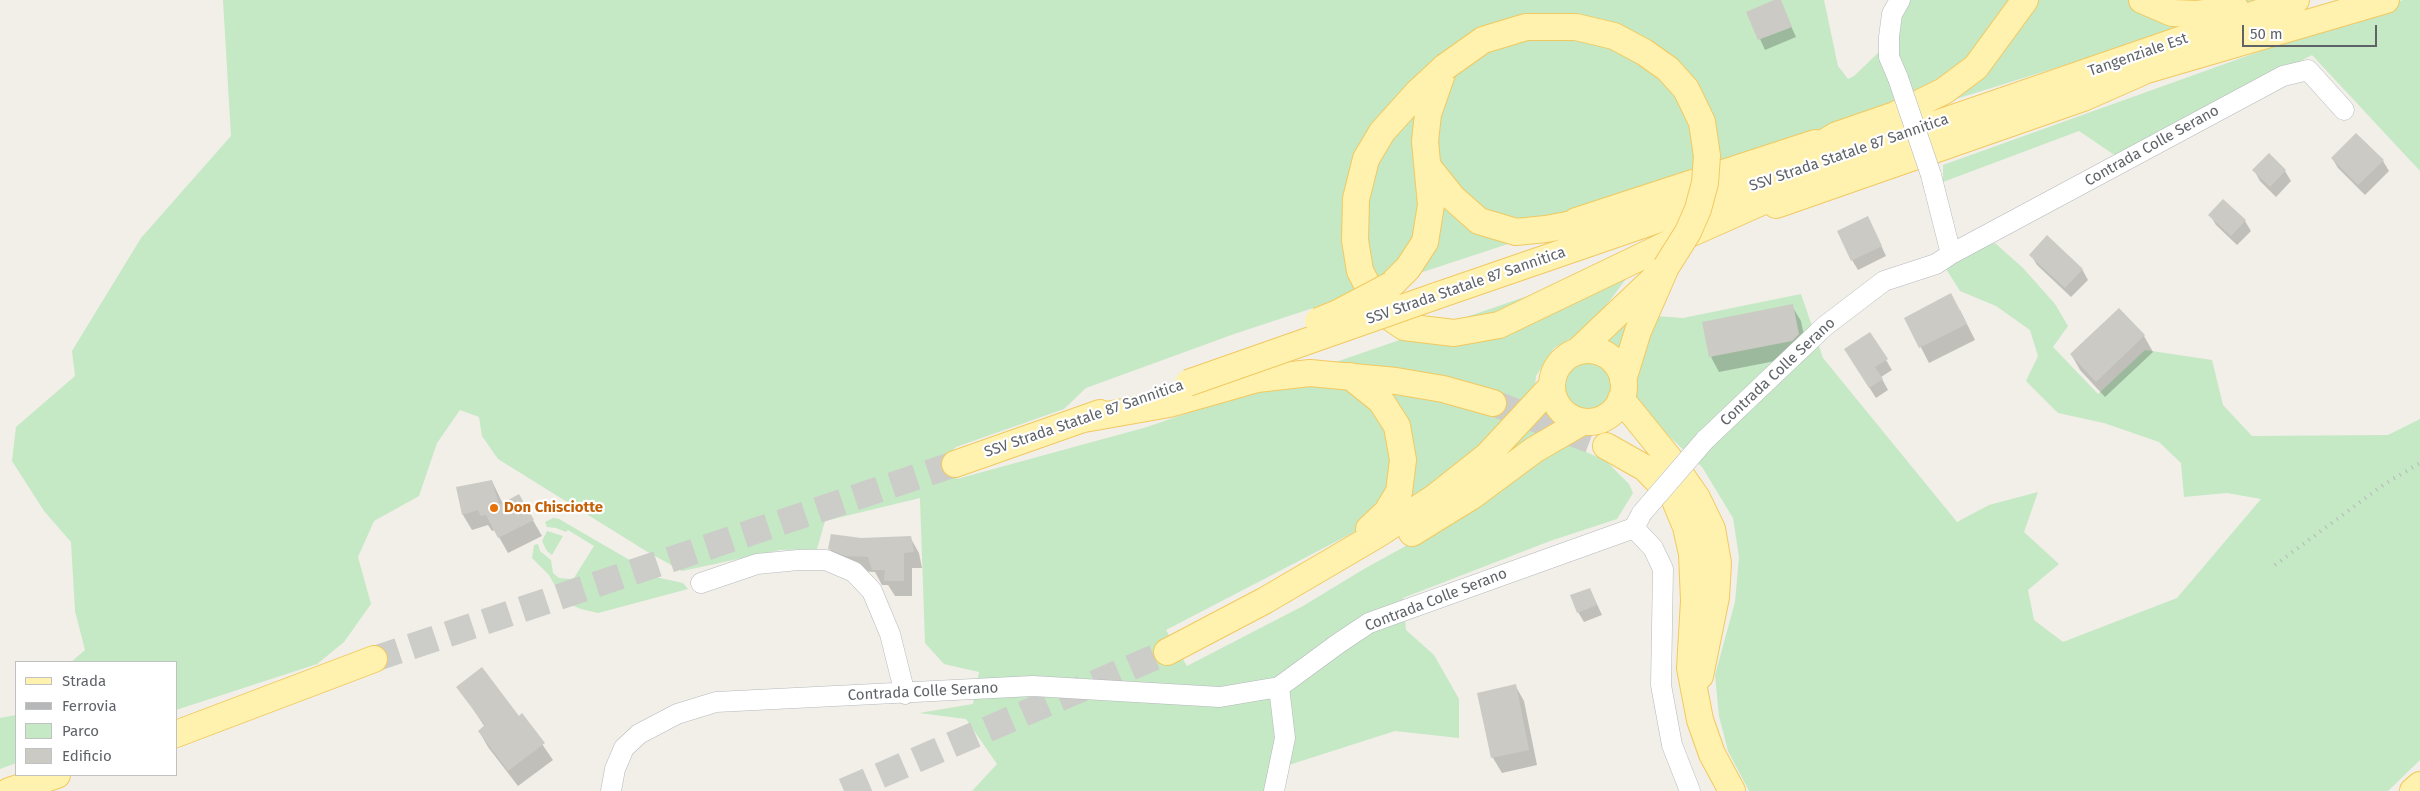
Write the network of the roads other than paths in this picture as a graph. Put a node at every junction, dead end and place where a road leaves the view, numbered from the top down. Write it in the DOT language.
graph roads {
  1 [pos="1900,0"];
  2 [pos="2025,0"];
  3 [pos="2142,0"];
  4 [pos="2386,0"];
  5 [pos="2292,2"];
  6 [pos="1445,67"];
  7 [pos="2142,72"];
  8 [pos="1979,110"];
  9 [pos="2344,110"];
  10 [pos="1837,135"];
  11 [pos="1878,142"];
  12 [pos="1429,168"];
  13 [pos="1749,187"];
  14 [pos="1678,212"];
  15 [pos="1576,221"];
  16 [pos="1676,240"];
  17 [pos="1952,254"];
  18 [pos="1666,267"];
  19 [pos="1579,350"];
  20 [pos="1350,376"];
  21 [pos="1188,384"];
  22 [pos="1551,387"];
  23 [pos="1622,390"];
  24 [pos="1493,403"];
  25 [pos="1084,419"];
  26 [pos="1588,421"];
  27 [pos="1606,446"];
  28 [pos="1672,462"];
  29 [pos="955,464"];
  30 [pos="1638,520"];
  31 [pos="701,582"];
  32 [pos="1264,600"];
  33 [pos="1167,652"];
  34 [pos="374,659"];
  35 [pos="1279,687"];
  36 [pos="1696,692"];
  37 [pos="905,694"];
  38 [pos="178,733"];
  39 [pos="54,776"];
  40 [pos="2420,785"];
  41 [pos="9,791"];
  42 [pos="611,791"];
  43 [pos="1274,791"];
  44 [pos="1690,791"];
  45 [pos="1732,791"];
  46 [pos="2413,791"];
  1 -- 17 [label="street, bridge"];
  2 -- 10 [label="main road"];
  3 -- 5 [label="main road"];
  4 -- 7 [label="main road"];
  5 -- 8 [label="main road, Tangenziale Est"];
  6 -- 12 [label="main road"];
  6 -- 16 [label="main road"];
  6 -- 18 [label="main road, bridge"];
  7 -- 8 [label="main road"];
  7 -- 16 [label="main road"];
  8 -- 11 [label="main road, SSV Strada Statale 87 Sannitica"];
  9 -- 17 [label="street, Contrada Colle Serano"];
  10 -- 13 [label="main road"];
  10 -- 15 [label="main road"];
  11 -- 13 [label="main road, SSV Strada Statale 87 Sannitica"];
  11 -- 16 [label="main road"];
  12 -- 15 [label="main road"];
  12 -- 21 [label="main road, bridge"];
  13 -- 14 [label="main road, SSV Strada Statale 87 Sannitica"];
  14 -- 15 [label="main road"];
  14 -- 21 [label="main road, SSV Strada Statale 87 Sannitica, bridge"];
  17 -- 30 [label="street, Contrada Colle Serano, bridge"];
  18 -- 19 [label="main road"];
  18 -- 23 [label="main road"];
  19 -- 22 [label="main road"];
  19 -- 23 [label="main road"];
  20 -- 24 [label="main road"];
  20 -- 25 [label="main road"];
  20 -- 32 [label="main road"];
  21 -- 25 [label="main road, SSV Strada Statale 87 Sannitica"];
  22 -- 26 [label="main road"];
  22 -- 32 [label="main road"];
  23 -- 26 [label="main road"];
  23 -- 28 [label="main road"];
  25 -- 29 [label="main road, SSV Strada Statale 87 Sannitica"];
  26 -- 28 [label="main road"];
  26 -- 32 [label="main road"];
  27 -- 36 [label="main road"];
  28 -- 36 [label="main road"];
  30 -- 35 [label="street, Contrada Colle Serano"];
  30 -- 44 [label="street"];
  31 -- 37 [label="street"];
  32 -- 33 [label="main road"];
  34 -- 38 [label="main road"];
  35 -- 37 [label="street, Contrada Colle Serano"];
  35 -- 43 [label="street"];
  36 -- 45 [label="main road"];
  37 -- 42 [label="street, Contrada Colle Serano"];
  39 -- 41 [label="main road"];
  40 -- 46 [label="main road"];
}
